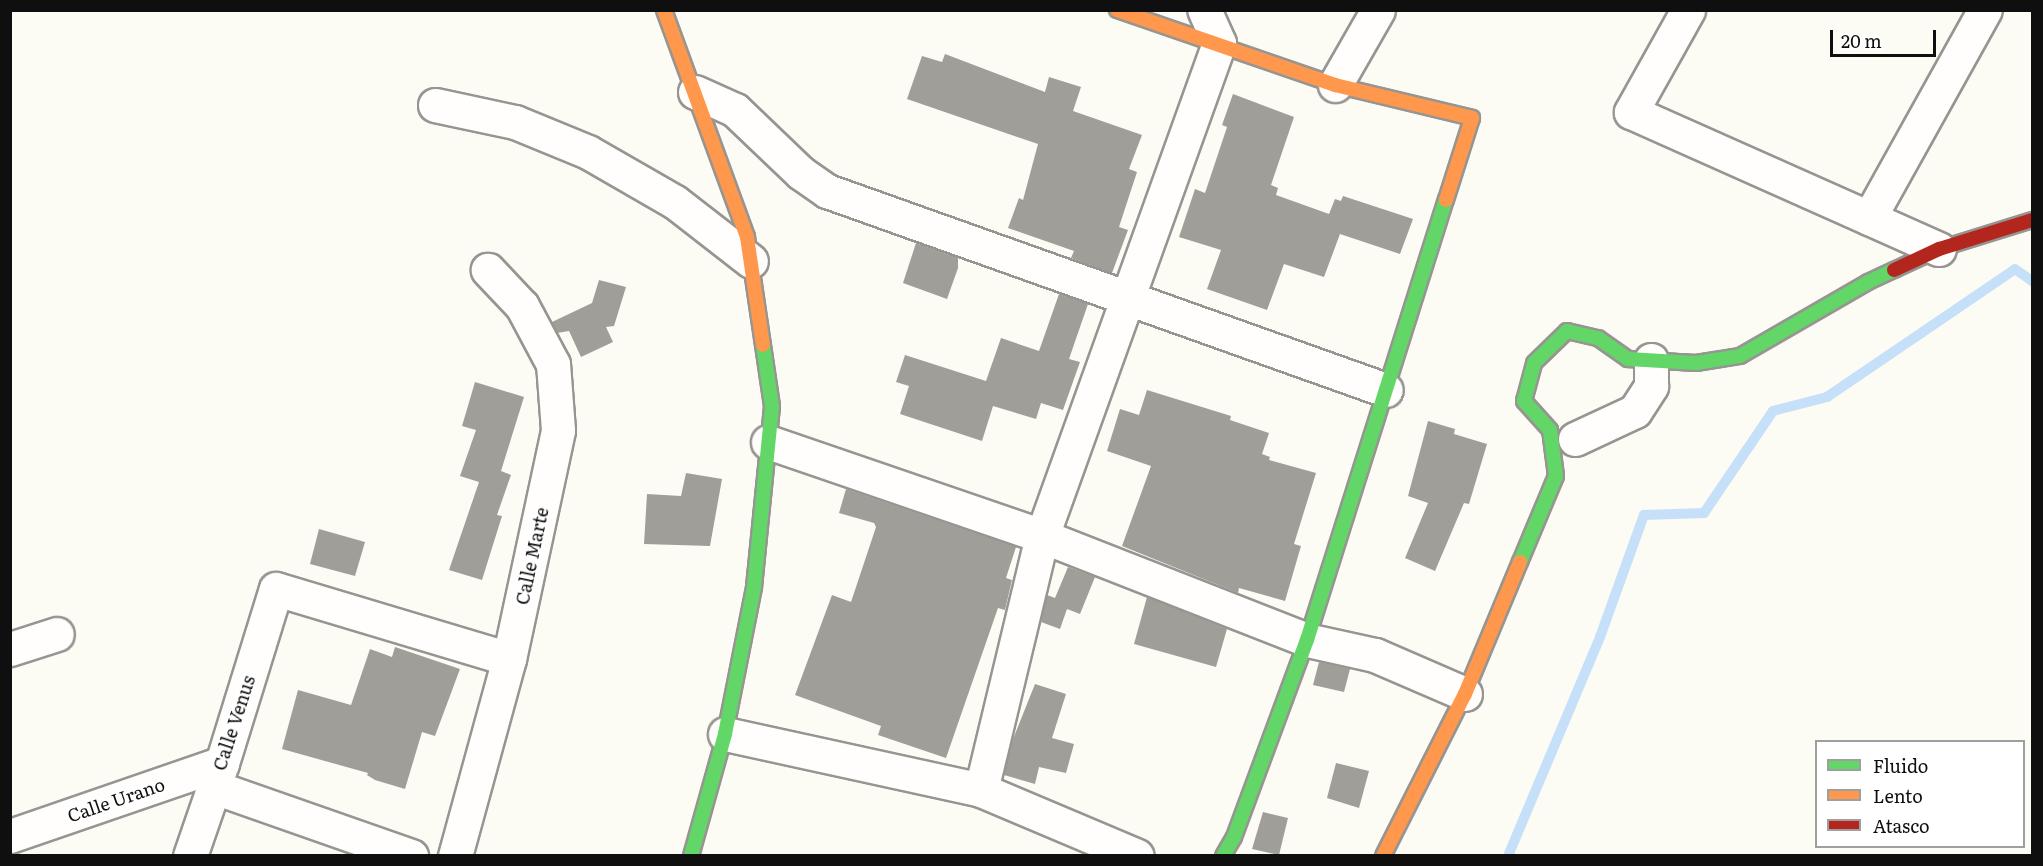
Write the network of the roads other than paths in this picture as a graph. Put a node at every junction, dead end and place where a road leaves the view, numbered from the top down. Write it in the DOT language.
graph roads {
  1 [pos="664,10"];
  2 [pos="1117,10"];
  3 [pos="1204,10"];
  4 [pos="1378,10"];
  5 [pos="1688,10"];
  6 [pos="1985,10"];
  7 [pos="1219,43"];
  8 [pos="1335,85"];
  9 [pos="695,92"];
  10 [pos="435,105"];
  11 [pos="1869,218"];
  12 [pos="2032,220"];
  13 [pos="1939,249"];
  14 [pos="751,261"];
  15 [pos="488,270"];
  16 [pos="1126,299"];
  17 [pos="1651,360"];
  18 [pos="1386,390"];
  19 [pos="1575,439"];
  20 [pos="768,442"];
  21 [pos="1042,536"];
  22 [pos="57,634"];
  23 [pos="1307,640"];
  24 [pos="10,649"];
  25 [pos="509,659"];
  26 [pos="1465,693"];
  27 [pos="725,735"];
  28 [pos="218,775"];
  29 [pos="981,790"];
  30 [pos="10,836"];
  31 [pos="190,855"];
  32 [pos="411,855"];
  33 [pos="454,855"];
  34 [pos="691,855"];
  35 [pos="1137,855"];
  36 [pos="1223,855"];
  37 [pos="1383,855"];
  1 -- 9 [label="street"];
  2 -- 7 [label="street"];
  3 -- 7 [label="street"];
  4 -- 8 [label="street"];
  5 -- 11 [label="street"];
  6 -- 11 [label="street"];
  7 -- 8 [label="street"];
  7 -- 16 [label="street"];
  8 -- 18 [label="street"];
  9 -- 14 [label="street"];
  9 -- 16 [label="street"];
  10 -- 14 [label="street"];
  11 -- 13 [label="street"];
  12 -- 13 [label="street"];
  13 -- 17 [label="street"];
  14 -- 20 [label="street"];
  15 -- 25 [label="street, Calle Marte"];
  16 -- 18 [label="street"];
  16 -- 21 [label="street"];
  17 -- 19 [label="street"];
  17 -- 26 [label="street"];
  18 -- 23 [label="street"];
  20 -- 21 [label="street"];
  20 -- 27 [label="street"];
  21 -- 23 [label="street"];
  21 -- 29 [label="street"];
  22 -- 24 [label="street"];
  23 -- 26 [label="street"];
  23 -- 36 [label="street"];
  25 -- 28 [label="street, Calle Venus"];
  25 -- 33 [label="street, Calle Marte"];
  26 -- 37 [label="street"];
  27 -- 29 [label="street"];
  27 -- 34 [label="street"];
  28 -- 30 [label="street, Calle Urano"];
  28 -- 31 [label="street, Calle Venus"];
  28 -- 32 [label="street"];
  29 -- 35 [label="street"];
}
